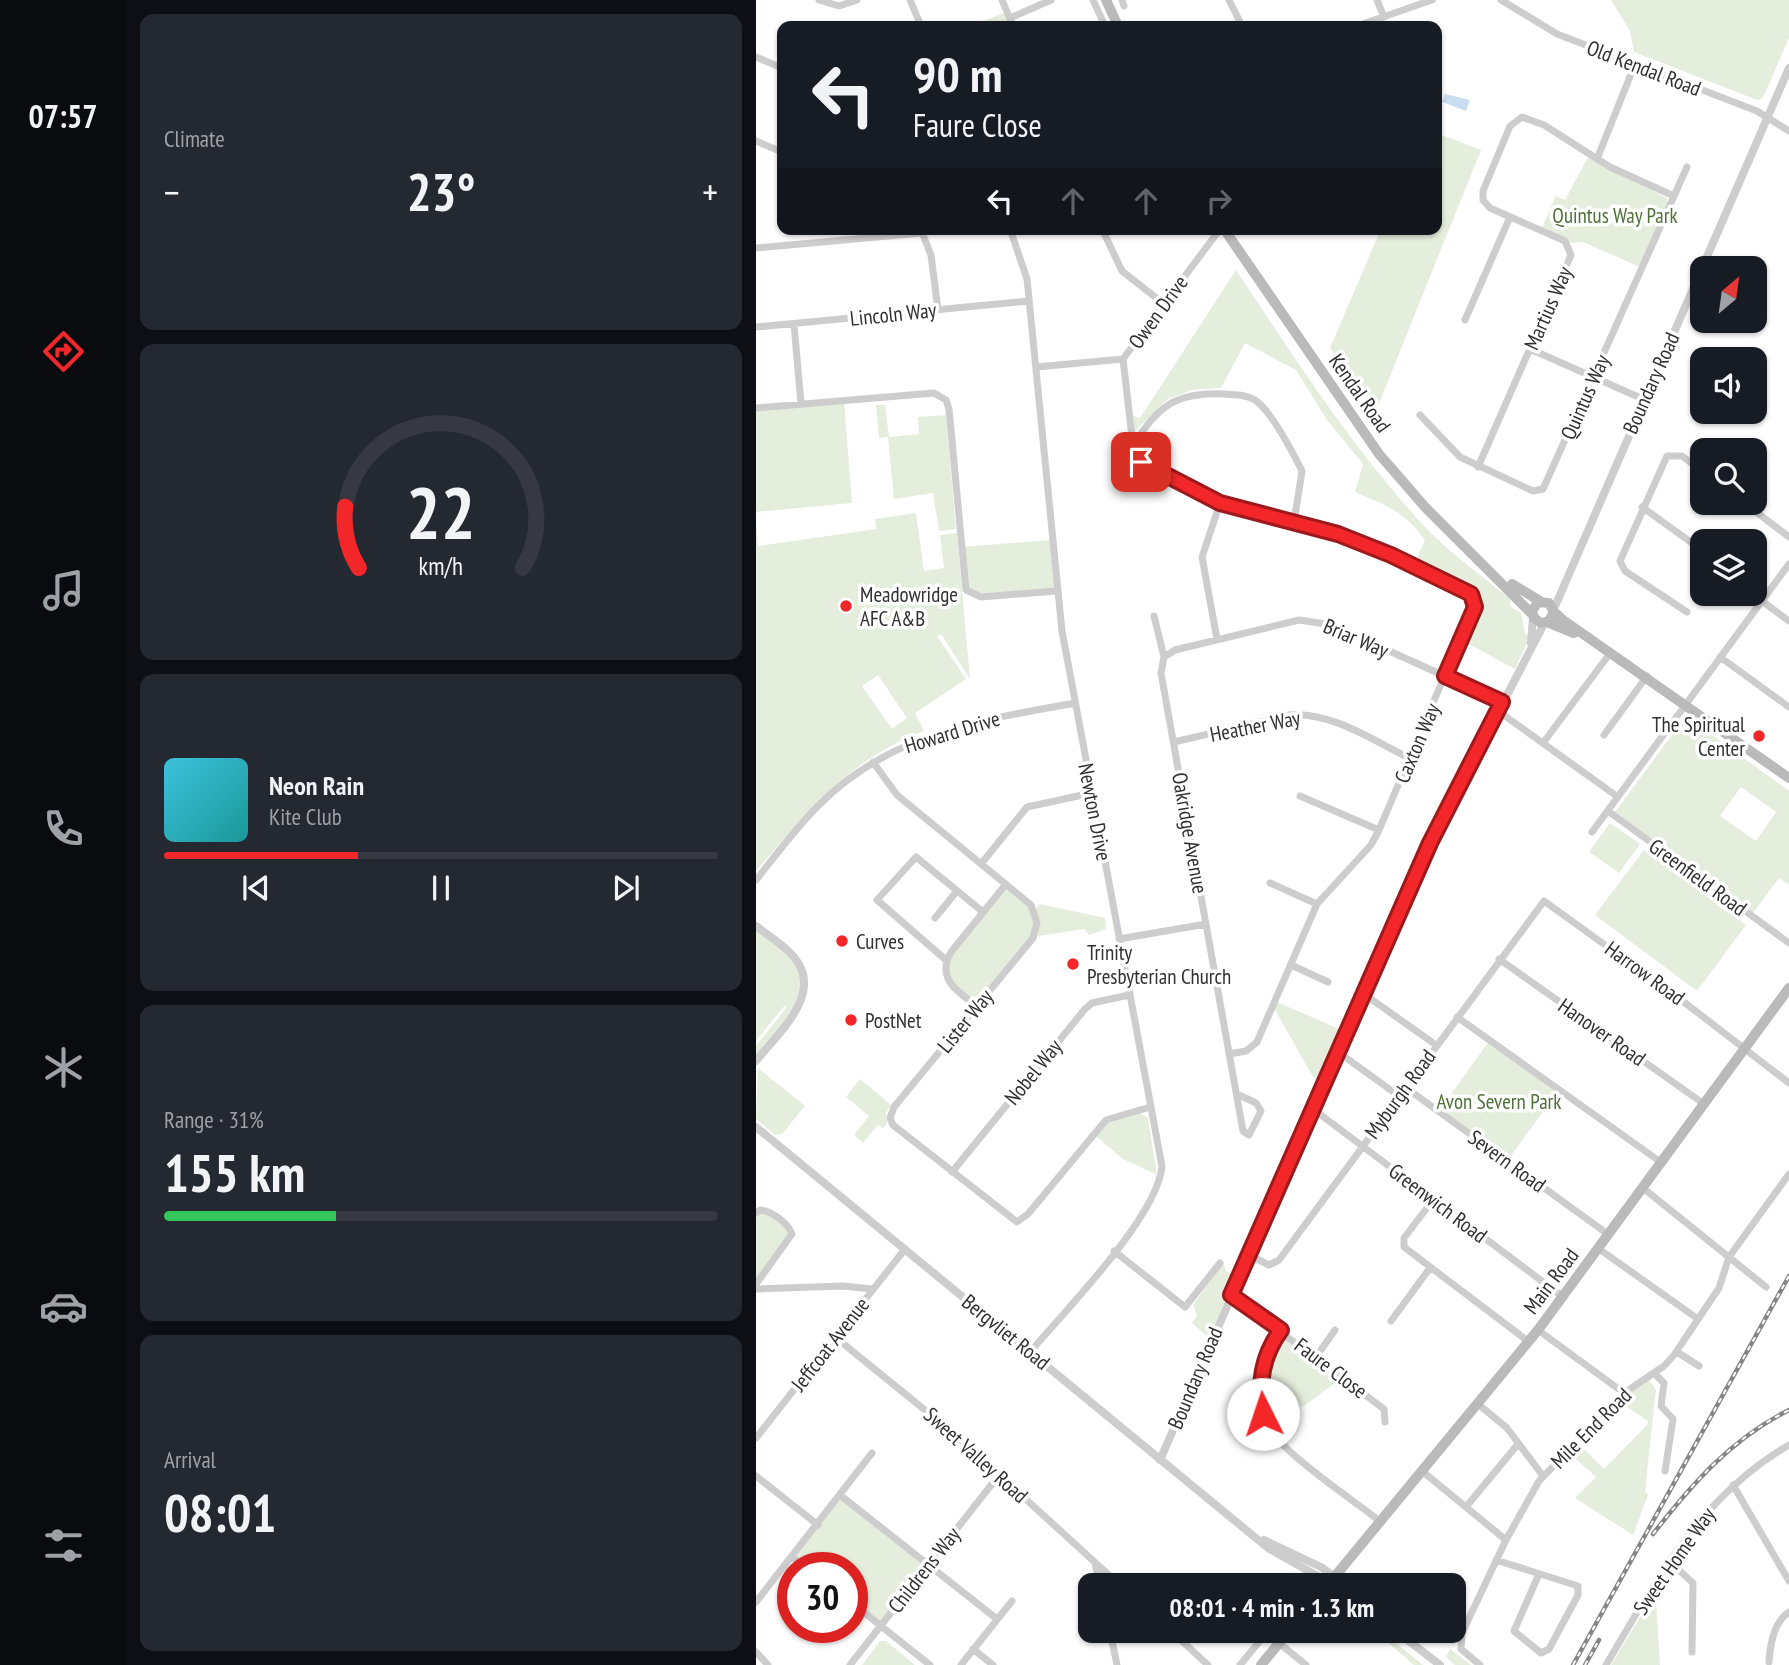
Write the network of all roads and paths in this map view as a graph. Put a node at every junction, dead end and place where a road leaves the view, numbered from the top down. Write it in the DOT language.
graph roads {
  1 [pos="819,0"];
  2 [pos="857,0"];
  3 [pos="910,0"];
  4 [pos="1002,0"];
  5 [pos="1051,0"];
  6 [pos="1093,0"];
  7 [pos="1107,0"];
  8 [pos="1229,0"];
  9 [pos="1377,0"];
  10 [pos="1432,0"];
  11 [pos="1501,0"];
  12 [pos="1384,17"];
  13 [pos="920,21"];
  14 [pos="1012,21"];
  15 [pos="1014,21"];
  16 [pos="1103,21"];
  17 [pos="1116,21"];
  18 [pos="1240,21"];
  19 [pos="1372,21"];
  20 [pos="756,57"];
  21 [pos="1635,64"];
  22 [pos="777,66"];
  23 [pos="1789,68"];
  24 [pos="1768,116"];
  25 [pos="1789,131"];
  26 [pos="756,141"];
  27 [pos="777,150"];
  28 [pos="1597,159"];
  29 [pos="1687,167"];
  30 [pos="1674,196"];
  31 [pos="1510,217"];
  32 [pos="882,235"];
  33 [pos="923,235"];
  34 [pos="1012,235"];
  35 [pos="1105,235"];
  36 [pos="1217,235"];
  37 [pos="1226,235"];
  38 [pos="756,248"];
  39 [pos="1029,301"];
  40 [pos="1164,304"];
  41 [pos="937,310"];
  42 [pos="1465,320"];
  43 [pos="794,324"];
  44 [pos="756,327"];
  45 [pos="1530,349"];
  46 [pos="1124,359"];
  47 [pos="1036,367"];
  48 [pos="1594,377"];
  49 [pos="1643,399"];
  50 [pos="801,404"];
  51 [pos="756,408"];
  52 [pos="1420,415"];
  53 [pos="1133,446"];
  54 [pos="1690,462"];
  55 [pos="1478,467"];
  56 [pos="1220,503"];
  57 [pos="1642,507"];
  58 [pos="1760,515"];
  59 [pos="1294,522"];
  60 [pos="1789,537"];
  61 [pos="1690,542"];
  62 [pos="1483,563"];
  63 [pos="1789,564"];
  64 [pos="1563,583"];
  65 [pos="1056,591"];
  66 [pos="1767,595"];
  67 [pos="1541,601"];
  68 [pos="1767,602"];
  69 [pos="1759,606"];
  70 [pos="1554,611"];
  71 [pos="1687,612"];
  72 [pos="1532,615"];
  73 [pos="1154,616"];
  74 [pos="1789,621"];
  75 [pos="1546,622"];
  76 [pos="1217,639"];
  77 [pos="1600,645"];
  78 [pos="1530,649"];
  79 [pos="1611,652"];
  80 [pos="1164,657"];
  81 [pos="1720,657"];
  82 [pos="1445,676"];
  83 [pos="1647,676"];
  84 [pos="1075,703"];
  85 [pos="1686,703"];
  86 [pos="1500,706"];
  87 [pos="1789,707"];
  88 [pos="1604,735"];
  89 [pos="1174,742"];
  90 [pos="1543,743"];
  91 [pos="1411,759"];
  92 [pos="873,762"];
  93 [pos="1789,778"];
  94 [pos="1092,793"];
  95 [pos="1300,796"];
  96 [pos="1618,797"];
  97 [pos="1608,811"];
  98 [pos="1379,831"];
  99 [pos="1592,832"];
  100 [pos="981,864"];
  101 [pos="756,880"];
  102 [pos="1269,883"];
  103 [pos="1006,884"];
  104 [pos="957,891"];
  105 [pos="1544,901"];
  106 [pos="1317,904"];
  107 [pos="983,912"];
  108 [pos="935,918"];
  109 [pos="1206,924"];
  110 [pos="756,926"];
  111 [pos="1119,939"];
  112 [pos="1789,943"];
  113 [pos="1499,959"];
  114 [pos="946,960"];
  115 [pos="1291,965"];
  116 [pos="1328,982"];
  117 [pos="1789,988"];
  118 [pos="1364,994"];
  119 [pos="1129,995"];
  120 [pos="977,1006"];
  121 [pos="1457,1017"];
  122 [pos="1436,1045"];
  123 [pos="1745,1049"];
  124 [pos="1338,1052"];
  125 [pos="1229,1054"];
  126 [pos="756,1061"];
  127 [pos="1789,1083"];
  128 [pos="1405,1087"];
  129 [pos="1237,1094"];
  130 [pos="1399,1096"];
  131 [pos="1704,1104"];
  132 [pos="1150,1107"];
  133 [pos="1313,1109"];
  134 [pos="756,1127"];
  135 [pos="1363,1145"];
  136 [pos="1662,1163"];
  137 [pos="952,1172"];
  138 [pos="1789,1174"];
  139 [pos="1643,1188"];
  140 [pos="1433,1200"];
  141 [pos="756,1213"];
  142 [pos="1609,1235"];
  143 [pos="905,1249"];
  144 [pos="1599,1249"];
  145 [pos="1114,1251"];
  146 [pos="1249,1255"];
  147 [pos="1729,1257"];
  148 [pos="1220,1264"];
  149 [pos="1430,1268"];
  150 [pos="756,1287"];
  151 [pos="1766,1287"];
  152 [pos="873,1289"];
  153 [pos="1231,1295"];
  154 [pos="1563,1297"];
  155 [pos="1698,1320"];
  156 [pos="1391,1321"];
  157 [pos="1281,1330"];
  158 [pos="1335,1330"];
  159 [pos="1538,1330"];
  160 [pos="835,1337"];
  161 [pos="1529,1342"];
  162 [pos="1030,1352"];
  163 [pos="1677,1352"];
  164 [pos="1316,1357"];
  165 [pos="1699,1366"];
  166 [pos="1654,1373"];
  167 [pos="1624,1393"];
  168 [pos="1478,1404"];
  169 [pos="1385,1422"];
  170 [pos="756,1438"];
  171 [pos="1518,1444"];
  172 [pos="1789,1445"];
  173 [pos="872,1453"];
  174 [pos="1160,1460"];
  175 [pos="1422,1471"];
  176 [pos="1665,1471"];
  177 [pos="999,1475"];
  178 [pos="756,1476"];
  179 [pos="1543,1476"];
  180 [pos="1733,1485"];
  181 [pos="840,1495"];
  182 [pos="1466,1507"];
  183 [pos="1381,1522"];
  184 [pos="818,1525"];
  185 [pos="1506,1540"];
  186 [pos="795,1552"];
  187 [pos="1496,1560"];
  188 [pos="1094,1562"];
  189 [pos="1670,1562"];
  190 [pos="929,1565"];
  191 [pos="1097,1573"];
  192 [pos="1106,1573"];
  193 [pos="1317,1573"];
  194 [pos="1339,1573"];
  195 [pos="1539,1574"];
  196 [pos="777,1575"];
  197 [pos="1789,1581"];
  198 [pos="1012,1601"];
  199 [pos="756,1602"];
  200 [pos="1789,1612"];
  201 [pos="868,1616"];
  202 [pos="997,1619"];
  203 [pos="881,1626"];
  204 [pos="1112,1643"];
  205 [pos="1184,1643"];
  206 [pos="1258,1643"];
  207 [pos="1279,1643"];
  208 [pos="1412,1643"];
  209 [pos="973,1649"];
  210 [pos="756,1652"];
  211 [pos="1692,1652"];
  212 [pos="1769,1662"];
  213 [pos="768,1665"];
  214 [pos="850,1665"];
  215 [pos="930,1665"];
  216 [pos="961,1665"];
  217 [pos="993,1665"];
  218 [pos="1117,1665"];
  219 [pos="1208,1665"];
  220 [pos="1240,1665"];
  221 [pos="1261,1665"];
  222 [pos="1306,1665"];
  223 [pos="1440,1665"];
  224 [pos="1480,1665"];
  225 [pos="1606,1665"];
  1 -- 2 [label="street"];
  3 -- 13 [label="street"];
  4 -- 14 [label="street"];
  5 -- 15 [label="street"];
  6 -- 16 [label="street"];
  7 -- 17 [label="main road"];
  8 -- 18 [label="street"];
  9 -- 12 [label="street"];
  10 -- 12 [label="street"];
  11 -- 21 [label="street, Old Kendal Road"];
  12 -- 19 [label="street"];
  20 -- 22 [label="street"];
  21 -- 24 [label="street, Old Kendal Road"];
  21 -- 28 [label="street"];
  23 -- 24 [label="street, Boundary Road"];
  24 -- 25 [label="street, Old Kendal Road"];
  24 -- 49 [label="street, Boundary Road"];
  26 -- 27 [label="street"];
  28 -- 30 [label="street"];
  28 -- 31 [label="street, Martius Way"];
  29 -- 30 [label="street, Quintus Way"];
  30 -- 48 [label="street, Quintus Way"];
  31 -- 42 [label="street"];
  31 -- 45 [label="street, Martius Way"];
  32 -- 38 [label="street"];
  33 -- 41 [label="street"];
  34 -- 39 [label="street, Newton Drive"];
  35 -- 40 [label="street"];
  36 -- 40 [label="street, Owen Drive"];
  37 -- 62 [label="main road, Kendal Road"];
  39 -- 41 [label="street, Lincoln Way"];
  39 -- 47 [label="street, Newton Drive"];
  40 -- 46 [label="street, Owen Drive"];
  41 -- 43 [label="street, Lincoln Way"];
  43 -- 44 [label="street, Lincoln Way"];
  43 -- 50 [label="street"];
  45 -- 48 [label="street"];
  45 -- 55 [label="street, Martius Way"];
  46 -- 47 [label="street, Owen Drive"];
  46 -- 53 [label="street"];
  47 -- 65 [label="street, Newton Drive"];
  48 -- 49 [label="street"];
  48 -- 55 [label="street, Quintus Way"];
  49 -- 64 [label="street, Boundary Road"];
  50 -- 51 [label="street"];
  50 -- 65 [label="street"];
  52 -- 55 [label="street, Quintus Way"];
  53 -- 56 [label="street, Caxton Way"];
  53 -- 59 [label="street"];
  54 -- 57 [label="street"];
  56 -- 59 [label="street, Caxton Way"];
  56 -- 76 [label="street"];
  57 -- 61 [label="street"];
  57 -- 71 [label="street"];
  58 -- 60 [label="street"];
  59 -- 82 [label="street, Caxton Way"];
  62 -- 67 [label="main road, Kendal Road"];
  62 -- 72 [label="main road, Kendal Road"];
  63 -- 66 [label="street"];
  64 -- 67 [label="street, Boundary Road"];
  64 -- 70 [label="street, Boundary Road"];
  65 -- 84 [label="street, Newton Drive"];
  67 -- 70 [label="main road"];
  67 -- 72 [label="main road"];
  68 -- 74 [label="street"];
  69 -- 81 [label="street"];
  70 -- 75 [label="main road"];
  70 -- 77 [label="main road"];
  72 -- 75 [label="main road"];
  72 -- 78 [label="street, Boundary Road"];
  73 -- 80 [label="street, Oakridge Avenue"];
  75 -- 77 [label="main road"];
  75 -- 78 [label="street, Boundary Road"];
  76 -- 80 [label="street, Briar Way"];
  76 -- 82 [label="street, Briar Way"];
  77 -- 79 [label="main road"];
  78 -- 86 [label="street, Boundary Road"];
  79 -- 83 [label="main road"];
  79 -- 90 [label="street"];
  80 -- 89 [label="street, Oakridge Avenue"];
  81 -- 85 [label="street"];
  81 -- 87 [label="street"];
  82 -- 86 [label="street, Briar Way"];
  82 -- 91 [label="street, Caxton Way"];
  83 -- 85 [label="main road"];
  83 -- 88 [label="street"];
  84 -- 92 [label="street, Howard Drive"];
  84 -- 94 [label="street, Newton Drive"];
  85 -- 93 [label="main road"];
  85 -- 96 [label="street"];
  86 -- 90 [label="street, Briar Way"];
  86 -- 118 [label="street, Boundary Road"];
  89 -- 91 [label="street, Heather Way"];
  89 -- 109 [label="street, Oakridge Avenue"];
  90 -- 96 [label="street, Briar Way"];
  91 -- 98 [label="street, Caxton Way"];
  92 -- 100 [label="street"];
  92 -- 101 [label="street, Howard Drive"];
  94 -- 100 [label="street"];
  94 -- 111 [label="street, Newton Drive"];
  95 -- 98 [label="street"];
  96 -- 97 [label="street"];
  97 -- 99 [label="street"];
  97 -- 112 [label="street, Greenfield Road"];
  98 -- 106 [label="street, Caxton Way"];
  100 -- 103 [label="street"];
  102 -- 106 [label="street"];
  103 -- 107 [label="street"];
  103 -- 120 [label="street, Lister Way"];
  104 -- 107 [label="street"];
  104 -- 108 [label="street"];
  104 -- 114 [label="street"];
  105 -- 113 [label="street, Myburgh Road"];
  105 -- 123 [label="street, Harrow Road"];
  106 -- 115 [label="street, Caxton Way"];
  107 -- 114 [label="street"];
  109 -- 111 [label="street, Oakridge Avenue"];
  109 -- 125 [label="street"];
  110 -- 126 [label="street"];
  111 -- 119 [label="street, Newton Drive"];
  113 -- 121 [label="street, Myburgh Road"];
  113 -- 131 [label="street, Hanover Road"];
  114 -- 120 [label="street"];
  115 -- 116 [label="street"];
  115 -- 125 [label="street, Caxton Way"];
  117 -- 123 [label="main road, Main Road"];
  118 -- 122 [label="street"];
  118 -- 124 [label="street, Boundary Road"];
  119 -- 132 [label="street, Newton Drive"];
  119 -- 137 [label="street, Nobel Way"];
  120 -- 137 [label="street, Lister Way"];
  121 -- 122 [label="street, Myburgh Road"];
  121 -- 136 [label="street"];
  122 -- 128 [label="street, Myburgh Road"];
  123 -- 127 [label="street, Harrow Road"];
  123 -- 131 [label="main road, Main Road"];
  124 -- 130 [label="street"];
  124 -- 133 [label="street, Boundary Road"];
  125 -- 129 [label="street"];
  128 -- 130 [label="street, Myburgh Road"];
  128 -- 142 [label="street, Severn Road"];
  129 -- 129 [label="street"];
  130 -- 135 [label="street, Myburgh Road"];
  131 -- 136 [label="main road, Main Road"];
  132 -- 137 [label="street"];
  132 -- 145 [label="street, Newton Drive"];
  133 -- 135 [label="street, Greenwich Road"];
  133 -- 146 [label="street, Boundary Road"];
  134 -- 143 [label="street, Bergvliet Road"];
  135 -- 140 [label="street, Greenwich Road"];
  135 -- 146 [label="street, Myburgh Road"];
  136 -- 139 [label="main road, Main Road"];
  138 -- 147 [label="street, Mile End Road"];
  139 -- 142 [label="main road, Main Road"];
  139 -- 147 [label="street"];
  140 -- 149 [label="street"];
  140 -- 154 [label="street, Greenwich Road"];
  141 -- 150 [label="street"];
  142 -- 144 [label="main road, Main Road"];
  143 -- 152 [label="street, Jeffcoat Avenue"];
  143 -- 162 [label="street, Bergvliet Road"];
  144 -- 154 [label="main road, Main Road"];
  144 -- 155 [label="street"];
  145 -- 148 [label="street"];
  145 -- 162 [label="street, Newton Drive"];
  146 -- 153 [label="street, Boundary Road"];
  147 -- 151 [label="street"];
  147 -- 155 [label="street, Mile End Road"];
  149 -- 156 [label="street"];
  149 -- 161 [label="street"];
  150 -- 152 [label="street"];
  152 -- 160 [label="street, Jeffcoat Avenue"];
  153 -- 157 [label="street, Faure Close"];
  153 -- 174 [label="street, Boundary Road"];
  154 -- 159 [label="main road, Main Road"];
  155 -- 163 [label="street, Mile End Road"];
  157 -- 164 [label="street, Faure Close"];
  157 -- 183 [label="street"];
  158 -- 164 [label="street"];
  159 -- 161 [label="main road, Main Road"];
  159 -- 167 [label="street"];
  160 -- 170 [label="street, Jeffcoat Avenue"];
  160 -- 177 [label="street, Sweet Valley Road"];
  161 -- 168 [label="main road, Main Road"];
  162 -- 174 [label="street, Bergvliet Road"];
  163 -- 165 [label="street"];
  163 -- 166 [label="street, Mile End Road"];
  164 -- 169 [label="street, Faure Close"];
  166 -- 167 [label="street, Mile End Road"];
  166 -- 176 [label="street"];
  167 -- 179 [label="street, Mile End Road"];
  168 -- 171 [label="street"];
  168 -- 175 [label="main road, Main Road"];
  171 -- 179 [label="street"];
  171 -- 182 [label="street"];
  172 -- 180 [label="street, Sweet Home Way"];
  173 -- 181 [label="street"];
  174 -- 193 [label="street, Bergvliet Road"];
  175 -- 182 [label="street"];
  175 -- 183 [label="main road, Main Road"];
  177 -- 188 [label="street, Sweet Valley Road"];
  177 -- 190 [label="street, Childrens Way"];
  178 -- 184 [label="street"];
  179 -- 185 [label="street, Mile End Road"];
  180 -- 189 [label="street, Sweet Home Way"];
  180 -- 197 [label="street"];
  181 -- 184 [label="street"];
  181 -- 190 [label="street"];
  182 -- 185 [label="street"];
  183 -- 194 [label="main road, Main Road"];
  184 -- 186 [label="street"];
  185 -- 187 [label="street, Mile End Road"];
  187 -- 195 [label="street"];
  187 -- 224 [label="street, Mile End Road"];
  188 -- 191 [label="street"];
  188 -- 192 [label="street, Sweet Valley Road"];
  189 -- 211 [label="street"];
  189 -- 225 [label="street, Sweet Home Way"];
  190 -- 202 [label="street"];
  190 -- 203 [label="street, Childrens Way"];
  195 -- 195 [label="street"];
  196 -- 199 [label="street"];
  198 -- 202 [label="street"];
  200 -- 212 [label="street"];
  201 -- 203 [label="street"];
  202 -- 209 [label="street"];
  203 -- 214 [label="street, Childrens Way"];
  203 -- 215 [label="street"];
  204 -- 218 [label="street"];
  205 -- 219 [label="street"];
  206 -- 220 [label="street"];
  207 -- 221 [label="main road"];
  207 -- 222 [label="street"];
  208 -- 223 [label="street"];
  209 -- 216 [label="street"];
  209 -- 217 [label="street"];
  210 -- 213 [label="street"];
}
